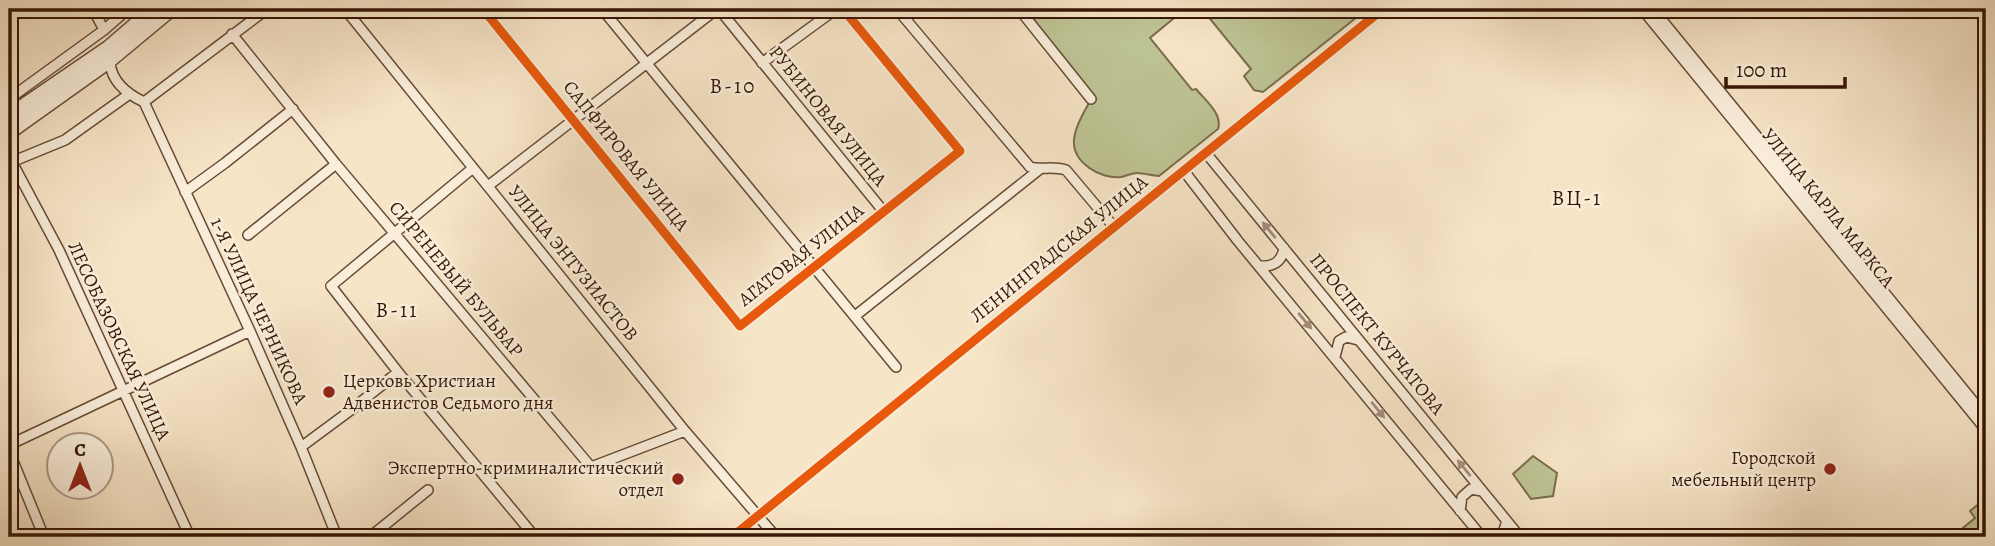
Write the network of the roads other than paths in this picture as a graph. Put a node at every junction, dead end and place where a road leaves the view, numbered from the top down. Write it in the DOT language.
graph roads {
  1 [pos="93,9"];
  2 [pos="128,9"];
  3 [pos="150,9"];
  4 [pos="163,9"];
  5 [pos="175,9"];
  6 [pos="267,9"];
  7 [pos="345,9"];
  8 [pos="483,9"];
  9 [pos="602,9"];
  10 [pos="718,9"];
  11 [pos="835,9"];
  12 [pos="843,9"];
  13 [pos="897,9"];
  14 [pos="1019,9"];
  15 [pos="1385,9"];
  16 [pos="1642,9"];
  17 [pos="1653,9"];
  18 [pos="104,30"];
  19 [pos="232,34"];
  20 [pos="110,63"];
  21 [pos="762,63"];
  22 [pos="646,64"];
  23 [pos="128,95"];
  24 [pos="9,99"];
  25 [pos="1091,99"];
  26 [pos="144,102"];
  27 [pos="293,108"];
  28 [pos="9,113"];
  29 [pos="573,118"];
  30 [pos="9,124"];
  31 [pos="9,135"];
  32 [pos="1207,154"];
  33 [pos="10,162"];
  34 [pos="336,164"];
  35 [pos="473,168"];
  36 [pos="1040,169"];
  37 [pos="1185,172"];
  38 [pos="488,186"];
  39 [pos="185,192"];
  40 [pos="884,212"];
  41 [pos="1114,227"];
  42 [pos="248,234"];
  43 [pos="396,234"];
  44 [pos="1284,248"];
  45 [pos="815,266"];
  46 [pos="1259,266"];
  47 [pos="855,316"];
  48 [pos="740,326"];
  49 [pos="250,331"];
  50 [pos="1358,340"];
  51 [pos="1335,357"];
  52 [pos="896,367"];
  53 [pos="398,372"];
  54 [pos="124,392"];
  55 [pos="1986,417"];
  56 [pos="1986,430"];
  57 [pos="685,431"];
  58 [pos="9,445"];
  59 [pos="301,447"];
  60 [pos="9,451"];
  61 [pos="428,490"];
  62 [pos="1482,491"];
  63 [pos="1460,511"];
  64 [pos="758,519"];
  65 [pos="1507,521"];
  66 [pos="44,537"];
  67 [pos="190,537"];
  68 [pos="337,537"];
  69 [pos="370,537"];
  70 [pos="535,537"];
  71 [pos="732,537"];
  72 [pos="773,537"];
  73 [pos="1482,537"];
  74 [pos="1496,537"];
  75 [pos="1520,537"];
  1 -- 18 [label="street"];
  2 -- 18 [label="street"];
  3 -- 28 [label="street"];
  4 -- 30 [label="street"];
  5 -- 20 [label="street"];
  6 -- 19 [label="street"];
  7 -- 35 [label="street, УЛИЦА ЭНТУЗИАСТОВ"];
  8 -- 29 [label="street, САПФИРОВАЯ УЛИЦА"];
  9 -- 22 [label="street"];
  10 -- 21 [label="street, РУБИНОВАЯ УЛИЦА"];
  10 -- 22 [label="street"];
  11 -- 21 [label="street"];
  12 -- 40 [label="street, АГАТОВАЯ УЛИЦА"];
  13 -- 36 [label="street"];
  14 -- 25 [label="street"];
  15 -- 32 [label="street, ЛЕНИНГРАДСКАЯ УЛИЦА"];
  16 -- 56 [label="street, УЛИЦА КАРЛА МАРКСА"];
  17 -- 55 [label="street, УЛИЦА КАРЛА МАРКСА"];
  18 -- 24 [label="street"];
  19 -- 26 [label="street"];
  19 -- 27 [label="street, СИРЕНЕВЫЙ БУЛЬВАР"];
  20 -- 23 [label="street"];
  20 -- 31 [label="street"];
  21 -- 40 [label="street, РУБИНОВАЯ УЛИЦА"];
  22 -- 29 [label="street"];
  22 -- 45 [label="street"];
  23 -- 26 [label="street"];
  23 -- 33 [label="street"];
  26 -- 39 [label="street, 1-Я УЛИЦА ЧЕРНИКОВА"];
  27 -- 34 [label="street, СИРЕНЕВЫЙ БУЛЬВАР"];
  27 -- 39 [label="street"];
  29 -- 38 [label="street"];
  29 -- 48 [label="street, САПФИРОВАЯ УЛИЦА"];
  32 -- 37 [label="street, ЛЕНИНГРАДСКАЯ УЛИЦА"];
  44 -- 32 [label="street, ПРОСПЕКТ КУРЧАТОВА, one-way"];
  33 -- 54 [label="street, ЛЕСОБАЗОВСКАЯ УЛИЦА"];
  34 -- 42 [label="street"];
  34 -- 43 [label="street, СИРЕНЕВЫЙ БУЛЬВАР"];
  35 -- 38 [label="street, УЛИЦА ЭНТУЗИАСТОВ"];
  35 -- 43 [label="street"];
  36 -- 41 [label="street"];
  36 -- 47 [label="street"];
  37 -- 41 [label="street, ЛЕНИНГРАДСКАЯ УЛИЦА"];
  37 -- 46 [label="street"];
  37 -- 64 [label="street"];
  38 -- 57 [label="street, УЛИЦА ЭНТУЗИАСТОВ"];
  39 -- 49 [label="street, 1-Я УЛИЦА ЧЕРНИКОВА"];
  40 -- 45 [label="street, АГАТОВАЯ УЛИЦА"];
  41 -- 64 [label="street, ЛЕНИНГРАДСКАЯ УЛИЦА"];
  43 -- 53 [label="street"];
  43 -- 57 [label="street, СИРЕНЕВЫЙ БУЛЬВАР"];
  44 -- 46 [label="street"];
  44 -- 50 [label="street, ПРОСПЕКТ КУРЧАТОВА"];
  45 -- 47 [label="street"];
  45 -- 48 [label="street, АГАТОВАЯ УЛИЦА"];
  46 -- 51 [label="street, one-way"];
  47 -- 52 [label="street"];
  49 -- 54 [label="street"];
  49 -- 59 [label="street, 1-Я УЛИЦА ЧЕРНИКОВА"];
  50 -- 51 [label="street"];
  62 -- 50 [label="street, ПРОСПЕКТ КУРЧАТОВА, one-way"];
  51 -- 63 [label="street, one-way"];
  53 -- 59 [label="street"];
  53 -- 70 [label="street"];
  54 -- 58 [label="street"];
  54 -- 67 [label="street, ЛЕСОБАЗОВСКАЯ УЛИЦА"];
  57 -- 64 [label="street, УЛИЦА ЭНТУЗИАСТОВ"];
  59 -- 68 [label="street, 1-Я УЛИЦА ЧЕРНИКОВА"];
  60 -- 66 [label="street"];
  61 -- 69 [label="street"];
  62 -- 63 [label="street"];
  62 -- 65 [label="street, ПРОСПЕКТ КУРЧАТОВА"];
  63 -- 73 [label="street"];
  64 -- 71 [label="street, ЛЕНИНГРАДСКАЯ УЛИЦА"];
  64 -- 72 [label="street, УЛИЦА ЭНТУЗИАСТОВ"];
  65 -- 74 [label="street"];
  65 -- 75 [label="street, ПРОСПЕКТ КУРЧАТОВА"];
}
